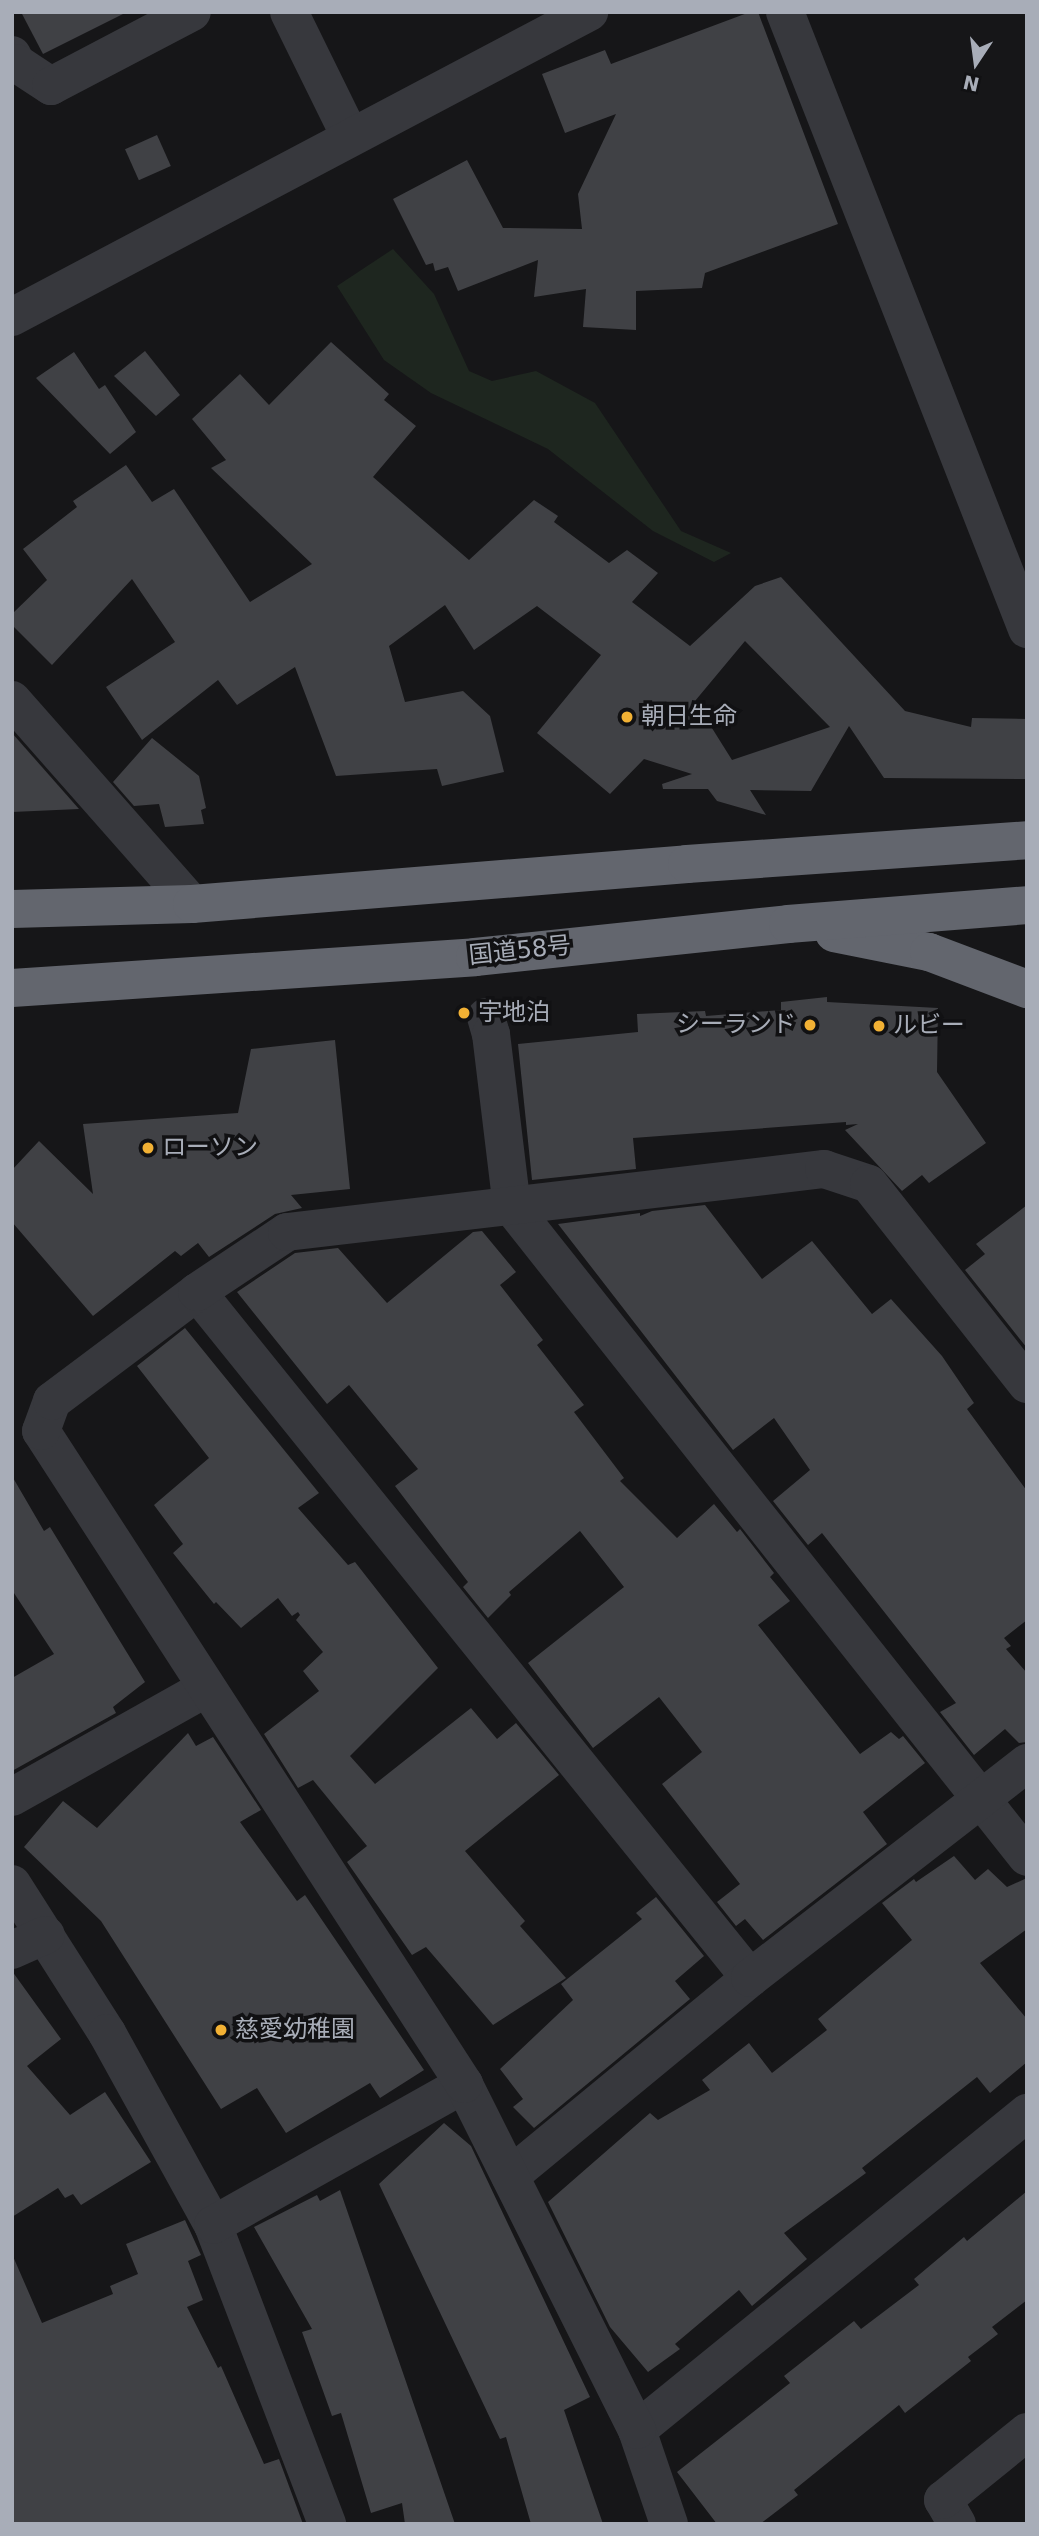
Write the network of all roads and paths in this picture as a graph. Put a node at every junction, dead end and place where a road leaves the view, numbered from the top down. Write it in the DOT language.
graph roads {
  1 [pos="192,12"];
  2 [pos="289,12"];
  3 [pos="589,12"];
  4 [pos="785,12"];
  5 [pos="12,55"];
  6 [pos="349,136"];
  7 [pos="12,317"];
  8 [pos="1027,629"];
  9 [pos="12,700"];
  10 [pos="1027,840"];
  11 [pos="192,904"];
  12 [pos="1027,905"];
  13 [pos="12,909"];
  14 [pos="788,925"];
  15 [pos="12,988"];
  16 [pos="1027,989"];
  17 [pos="486,1017"];
  18 [pos="512,1208"];
  19 [pos="197,1292"];
  20 [pos="1027,1384"];
  21 [pos="206,1688"];
  22 [pos="1027,1763"];
  23 [pos="12,1797"];
  24 [pos="980,1798"];
  25 [pos="1027,1857"];
  26 [pos="12,1884"];
  27 [pos="29,1942"];
  28 [pos="750,1978"];
  29 [pos="464,2084"];
  30 [pos="1027,2113"];
  31 [pos="510,2176"];
  32 [pos="213,2225"];
  33 [pos="637,2430"];
  34 [pos="1027,2432"];
  35 [pos="327,2524"];
  36 [pos="669,2524"];
  37 [pos="957,2524"];
  1 -- 5 [label="street"];
  2 -- 6 [label="street"];
  3 -- 6 [label="street"];
  4 -- 8 [label="street"];
  6 -- 7 [label="street"];
  9 -- 11 [label="street"];
  10 -- 11 [label="highway"];
  11 -- 13 [label="highway"];
  12 -- 14 [label="highway, 国道58号"];
  14 -- 15 [label="highway, 国道58号"];
  14 -- 16 [label="highway"];
  17 -- 18 [label="street"];
  18 -- 19 [label="street"];
  18 -- 20 [label="street"];
  18 -- 24 [label="street"];
  19 -- 21 [label="street"];
  19 -- 28 [label="street"];
  21 -- 23 [label="street"];
  21 -- 29 [label="street"];
  22 -- 24 [label="street"];
  24 -- 25 [label="street"];
  24 -- 28 [label="street"];
  26 -- 27 [label="street"];
  27 -- 32 [label="street"];
  28 -- 31 [label="street"];
  29 -- 31 [label="street"];
  29 -- 32 [label="street"];
  30 -- 33 [label="street"];
  31 -- 33 [label="street"];
  32 -- 35 [label="street"];
  33 -- 36 [label="street"];
  34 -- 37 [label="street"];
}
